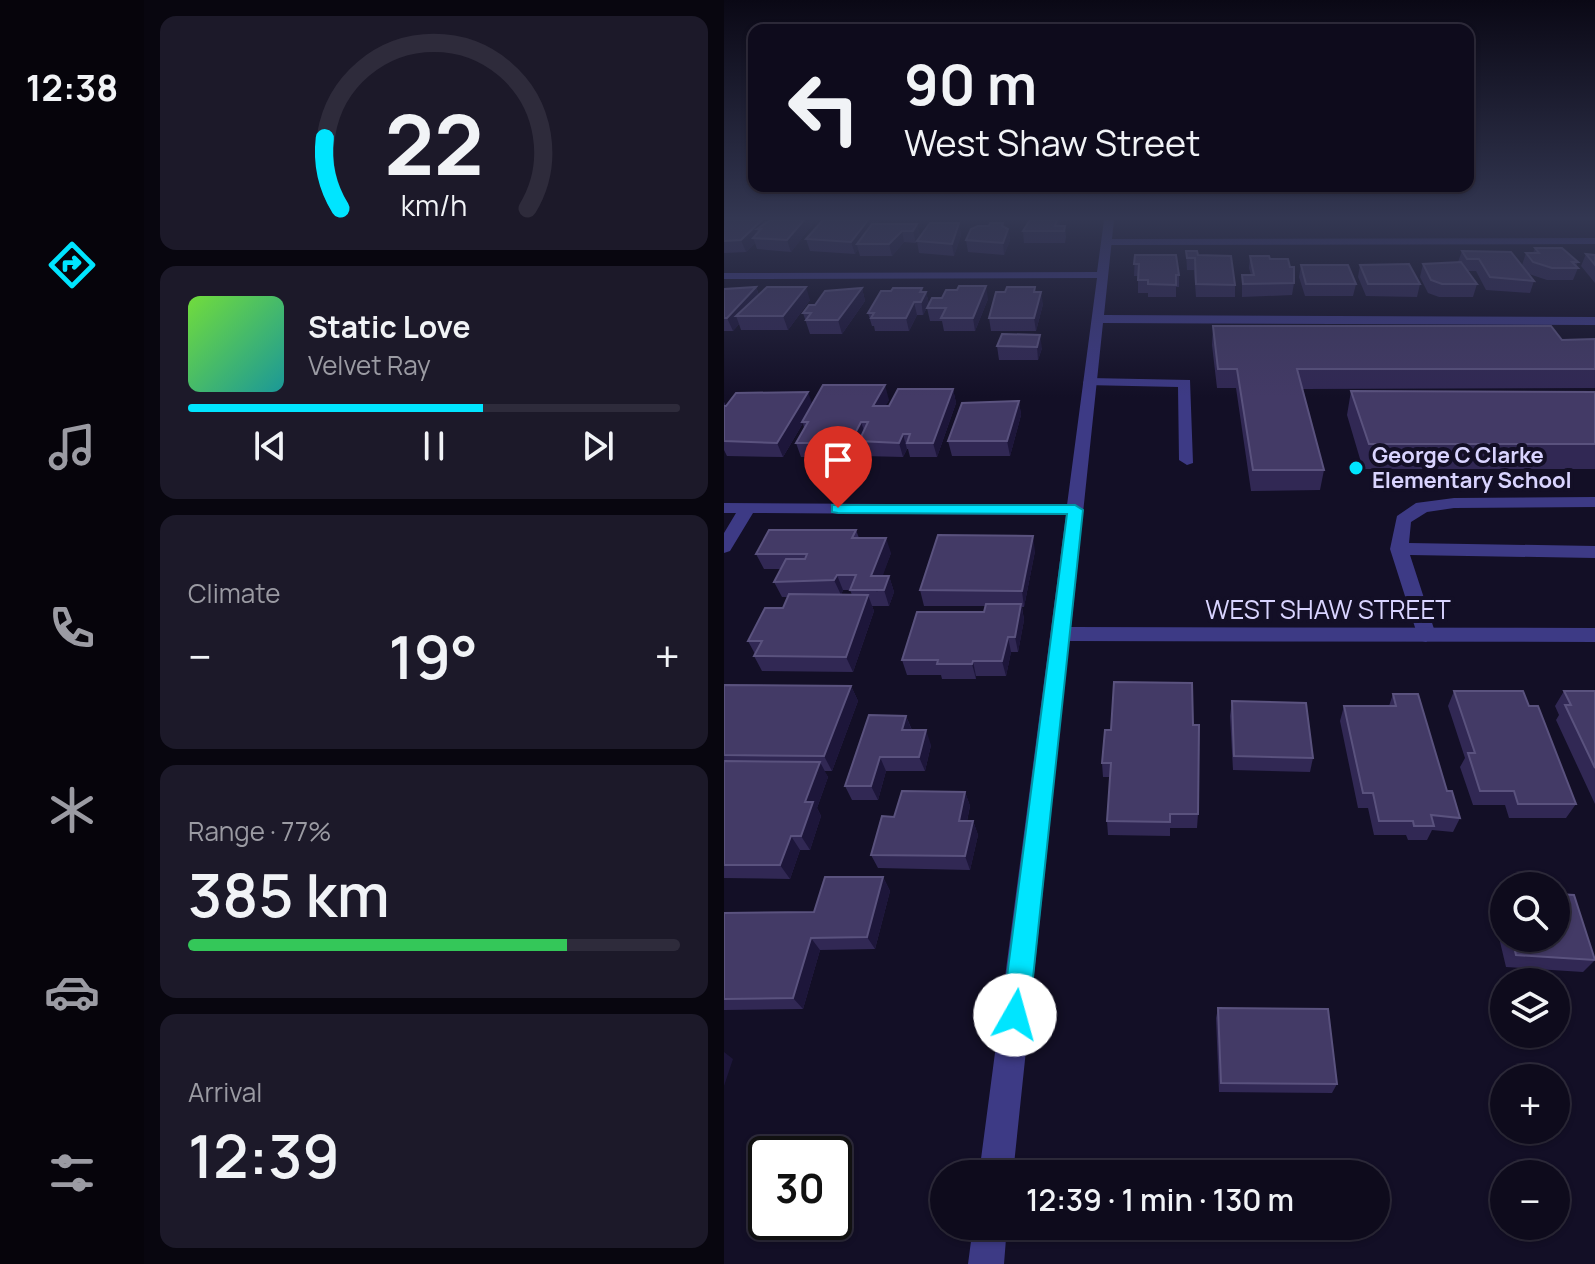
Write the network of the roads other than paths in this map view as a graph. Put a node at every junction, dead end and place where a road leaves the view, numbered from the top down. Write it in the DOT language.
graph roads {
  1 [pos="1102,279"];
  2 [pos="1097,319"];
  3 [pos="1595,321"];
  4 [pos="1090,382"];
  5 [pos="1187,460"];
  6 [pos="1595,502"];
  7 [pos="724,508"];
  8 [pos="748,508"];
  9 [pos="1075,510"];
  10 [pos="724,547"];
  11 [pos="1399,549"];
  12 [pos="1595,552"];
  13 [pos="1060,634"];
  14 [pos="1426,635"];
  15 [pos="1595,635"];
  16 [pos="998,1160"];
  17 [pos="989,1240"];
  18 [pos="986,1264"];
  1 -- 2 [label="street"];
  2 -- 3 [label="street"];
  2 -- 4 [label="street"];
  4 -- 5 [label="street"];
  4 -- 9 [label="street"];
  6 -- 11 [label="street"];
  7 -- 8 [label="street"];
  8 -- 9 [label="street"];
  8 -- 10 [label="street"];
  9 -- 13 [label="street"];
  11 -- 12 [label="street"];
  11 -- 14 [label="street"];
  13 -- 14 [label="street, WEST SHAW STREET"];
  13 -- 16 [label="street"];
  14 -- 15 [label="street, WEST SHAW STREET"];
  17 -- 18 [label="street"];
}
